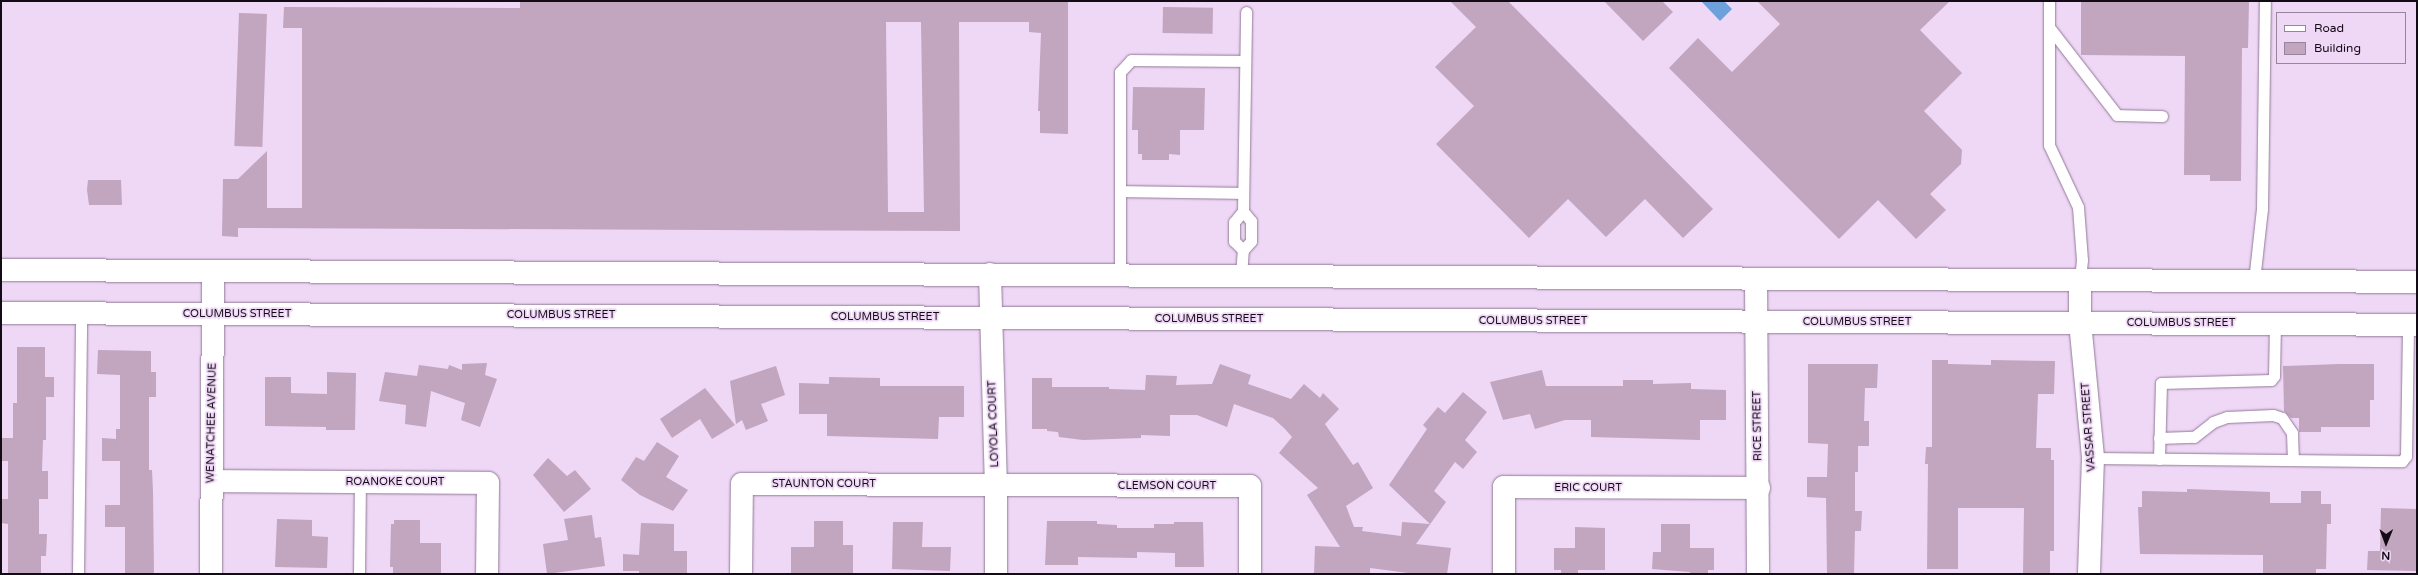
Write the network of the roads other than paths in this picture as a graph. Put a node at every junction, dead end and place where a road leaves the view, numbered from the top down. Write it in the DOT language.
graph roads {
  1 [pos="2049,1"];
  2 [pos="2266,1"];
  3 [pos="1246,12"];
  4 [pos="2049,27"];
  5 [pos="1245,61"];
  6 [pos="2162,116"];
  7 [pos="1120,191"];
  8 [pos="1243,193"];
  9 [pos="1243,211"];
  10 [pos="1243,250"];
  11 [pos="1,270"];
  12 [pos="213,271"];
  13 [pos="990,274"];
  14 [pos="1120,275"];
  15 [pos="1241,276"];
  16 [pos="1756,279"];
  17 [pos="2080,280"];
  18 [pos="2254,280"];
  19 [pos="2417,282"];
  20 [pos="1,313"];
  21 [pos="82,313"];
  22 [pos="214,314"];
  23 [pos="991,317"];
  24 [pos="1757,322"];
  25 [pos="2080,322"];
  26 [pos="2275,324"];
  27 [pos="2412,325"];
  28 [pos="2159,438"];
  29 [pos="2093,458"];
  30 [pos="2159,459"];
  31 [pos="2293,460"];
  32 [pos="212,481"];
  33 [pos="360,482"];
  34 [pos="996,485"];
  35 [pos="1759,488"];
  36 [pos="78,574"];
  37 [pos="211,574"];
  38 [pos="359,574"];
  39 [pos="487,574"];
  40 [pos="741,574"];
  41 [pos="996,574"];
  42 [pos="1250,574"];
  43 [pos="1504,574"];
  44 [pos="1758,574"];
  45 [pos="2090,574"];
  1 -- 4 [label="lane"];
  2 -- 18 [label="lane"];
  3 -- 5 [label="lane"];
  4 -- 6 [label="lane"];
  4 -- 17 [label="lane"];
  5 -- 7 [label="lane"];
  5 -- 8 [label="lane"];
  7 -- 8 [label="lane"];
  7 -- 14 [label="lane"];
  8 -- 9 [label="lane"];
  9 -- 10 [label="lane"];
  9 -- 10 [label="lane"];
  10 -- 15 [label="lane"];
  11 -- 12 [label="main road"];
  12 -- 13 [label="main road"];
  12 -- 22 [label="main road, WENATCHEE AVENUE"];
  13 -- 14 [label="main road"];
  13 -- 23 [label="main road, LOYOLA COURT"];
  14 -- 15 [label="main road"];
  15 -- 16 [label="main road"];
  16 -- 17 [label="main road"];
  16 -- 24 [label="main road, RICE STREET"];
  17 -- 18 [label="main road"];
  17 -- 25 [label="main road, VASSAR STREET"];
  18 -- 19 [label="main road"];
  20 -- 21 [label="main road, COLUMBUS STREET"];
  21 -- 22 [label="main road, COLUMBUS STREET"];
  21 -- 36 [label="lane"];
  22 -- 23 [label="main road, COLUMBUS STREET"];
  22 -- 32 [label="main road, WENATCHEE AVENUE"];
  23 -- 24 [label="main road, COLUMBUS STREET"];
  23 -- 34 [label="main road, LOYOLA COURT"];
  24 -- 25 [label="main road, COLUMBUS STREET"];
  24 -- 35 [label="main road, RICE STREET"];
  25 -- 26 [label="main road, COLUMBUS STREET"];
  25 -- 29 [label="main road, VASSAR STREET"];
  26 -- 27 [label="main road, COLUMBUS STREET"];
  26 -- 28 [label="lane"];
  27 -- 31 [label="lane"];
  28 -- 30 [label="lane"];
  28 -- 31 [label="lane"];
  29 -- 30 [label="lane"];
  29 -- 45 [label="main road, VASSAR STREET"];
  30 -- 31 [label="lane"];
  32 -- 33 [label="main road, ROANOKE COURT"];
  32 -- 37 [label="main road, WENATCHEE AVENUE"];
  33 -- 38 [label="lane"];
  33 -- 39 [label="main road, ROANOKE COURT"];
  34 -- 40 [label="main road, STAUNTON COURT"];
  34 -- 41 [label="main road, LOYOLA COURT"];
  34 -- 42 [label="main road, CLEMSON COURT"];
  35 -- 43 [label="main road, ERIC COURT"];
  35 -- 44 [label="main road, RICE STREET"];
}
